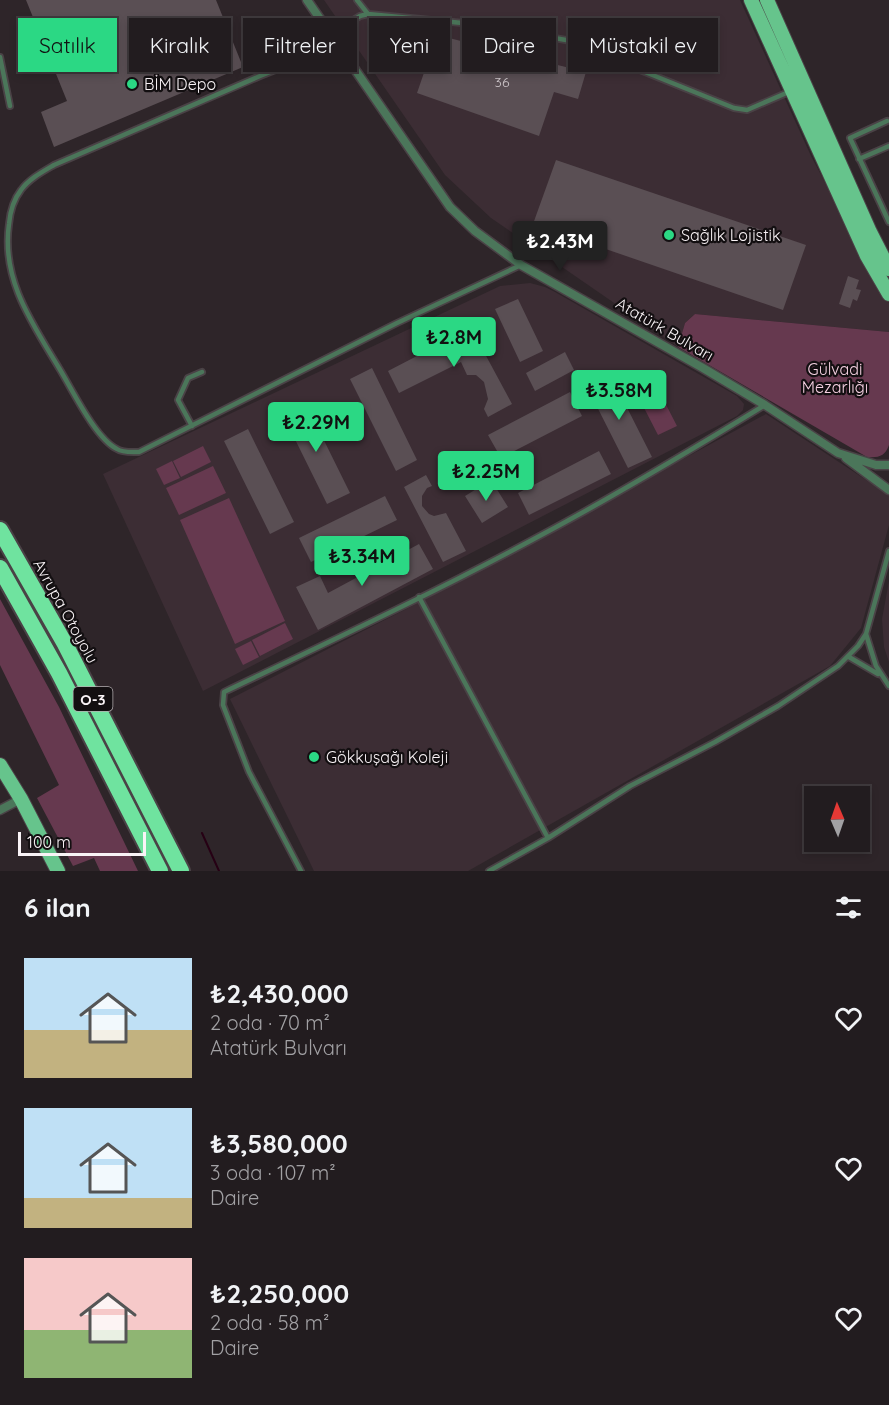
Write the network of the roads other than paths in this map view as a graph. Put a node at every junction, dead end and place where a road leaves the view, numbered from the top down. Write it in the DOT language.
graph roads {
  1 [pos="307,0"];
  2 [pos="357,0"];
  3 [pos="751,0"];
  4 [pos="767,0"];
  5 [pos="368,14"];
  6 [pos="320,18"];
  7 [pos="357,18"];
  8 [pos="0,57"];
  9 [pos="357,71"];
  10 [pos="270,72"];
  11 [pos="790,91"];
  12 [pos="10,106"];
  13 [pos="887,121"];
  14 [pos="889,146"];
  15 [pos="859,159"];
  16 [pos="889,222"];
  17 [pos="521,265"];
  18 [pos="889,269"];
  19 [pos="889,294"];
  20 [pos="202,372"];
  21 [pos="765,405"];
  22 [pos="192,426"];
  23 [pos="838,453"];
  24 [pos="889,465"];
  25 [pos="889,490"];
  26 [pos="0,530"];
  27 [pos="889,551"];
  28 [pos="0,568"];
  29 [pos="419,597"];
  30 [pos="866,634"];
  31 [pos="849,657"];
  32 [pos="881,675"];
  33 [pos="889,686"];
  34 [pos="0,765"];
  35 [pos="21,799"];
  36 [pos="0,810"];
  37 [pos="548,838"];
  38 [pos="58,871"];
  39 [pos="160,871"];
  40 [pos="181,871"];
  41 [pos="301,871"];
  42 [pos="489,871"];
  1 -- 6 [label="street, Atatürk Bulvarı"];
  2 -- 5 [label="lane"];
  3 -- 11 [label="main road"];
  4 -- 18 [label="main road"];
  5 -- 7 [label="lane"];
  5 -- 11 [label="lane"];
  8 -- 12 [label="lane"];
  9 -- 17 [label="street, Atatürk Bulvarı"];
  10 -- 22 [label="lane"];
  11 -- 19 [label="main road"];
  13 -- 15 [label="lane"];
  14 -- 15 [label="lane"];
  15 -- 16 [label="lane"];
  17 -- 21 [label="street, Atatürk Bulvarı"];
  17 -- 22 [label="lane"];
  20 -- 22 [label="lane"];
  21 -- 23 [label="street, Atatürk Bulvarı"];
  21 -- 29 [label="lane"];
  23 -- 24 [label="street, Atatürk Bulvarı"];
  23 -- 25 [label="street, Atatürk Bulvarı"];
  26 -- 40 [label="highway, Avrupa Otoyolu / O-3"];
  27 -- 30 [label="lane"];
  28 -- 39 [label="highway, O-3"];
  29 -- 37 [label="lane"];
  29 -- 41 [label="lane"];
  30 -- 31 [label="lane"];
  30 -- 32 [label="lane"];
  31 -- 32 [label="lane"];
  31 -- 37 [label="lane"];
  32 -- 33 [label="lane"];
  34 -- 35 [label="main road"];
  35 -- 36 [label="street"];
  35 -- 38 [label="main road"];
  37 -- 42 [label="lane"];
}
